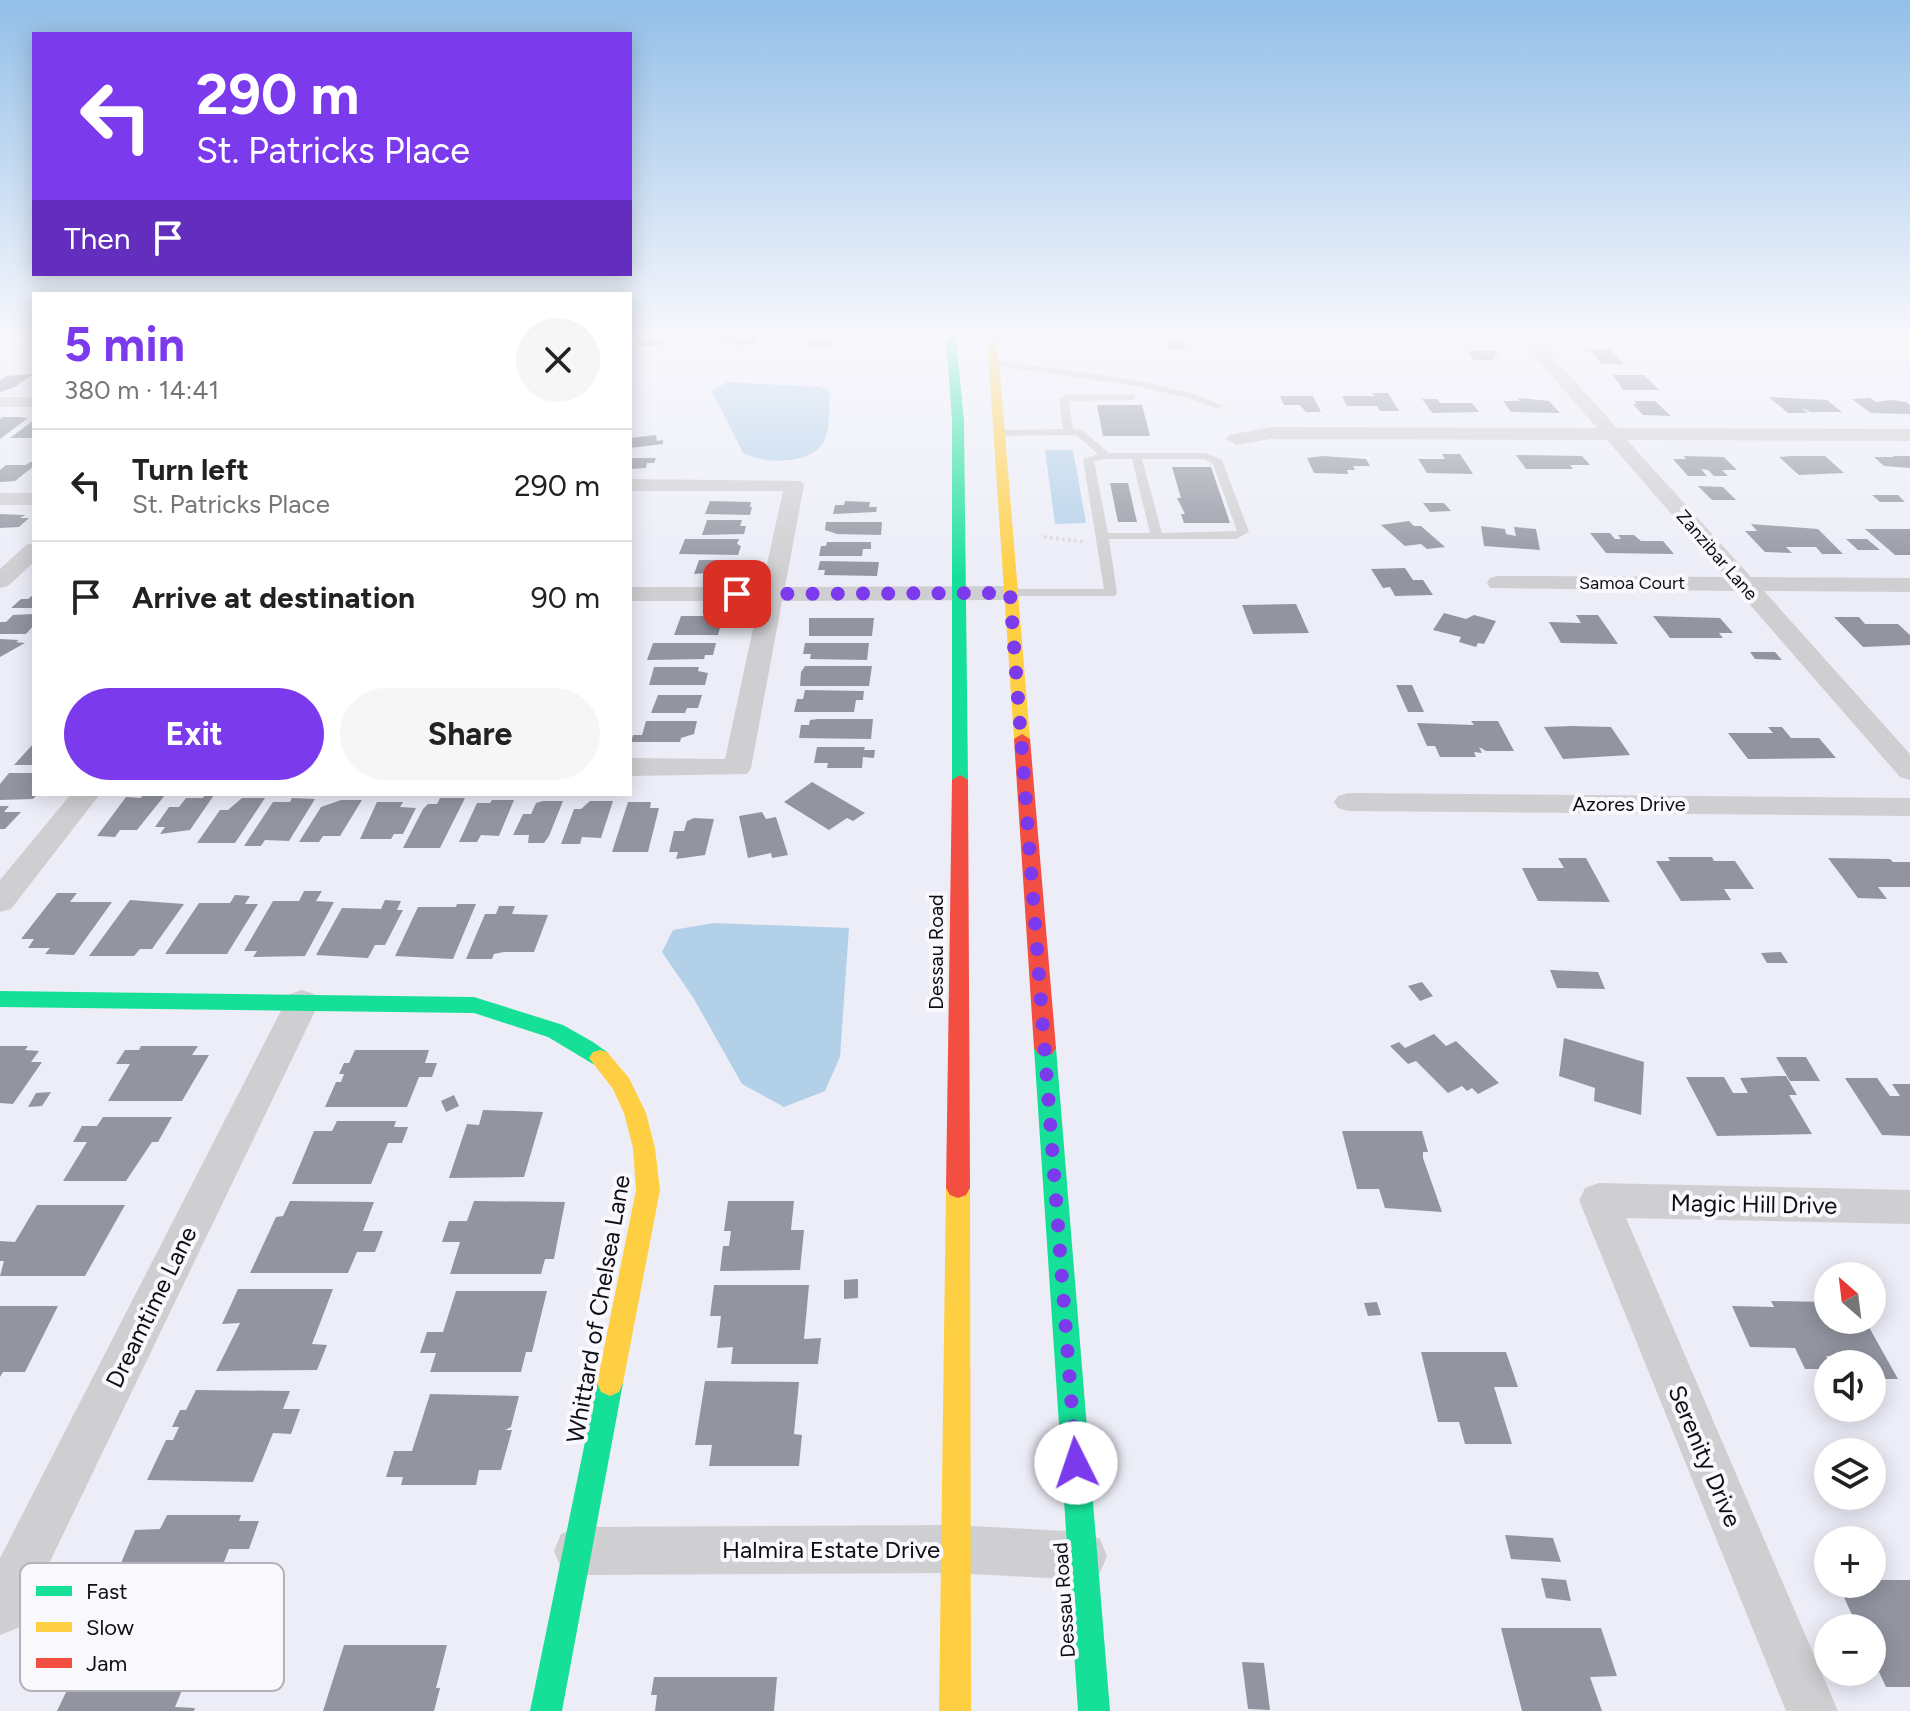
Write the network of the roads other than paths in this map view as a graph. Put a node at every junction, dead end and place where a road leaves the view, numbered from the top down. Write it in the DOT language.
graph roads {
  1 [pos="958,417"];
  2 [pos="997,417"];
  3 [pos="1066,417"];
  4 [pos="1596,417"];
  5 [pos="1068,432"];
  6 [pos="998,433"];
  7 [pos="1611,434"];
  8 [pos="1910,435"];
  9 [pos="1236,439"];
  10 [pos="1106,456"];
  11 [pos="1136,456"];
  12 [pos="632,485"];
  13 [pos="0,499"];
  14 [pos="32,499"];
  15 [pos="1103,536"];
  16 [pos="1157,536"];
  17 [pos="32,552"];
  18 [pos="0,581"];
  19 [pos="1498,583"];
  20 [pos="1743,584"];
  21 [pos="1910,585"];
  22 [pos="1010,593"];
  23 [pos="632,594"];
  24 [pos="771,594"];
  25 [pos="961,595"];
  26 [pos="632,767"];
  27 [pos="1910,771"];
  28 [pos="84,796"];
  29 [pos="1348,802"];
  30 [pos="1910,807"];
  31 [pos="0,901"];
  32 [pos="0,999"];
  33 [pos="302,1003"];
  34 [pos="1599,1200"];
  35 [pos="1910,1207"];
  36 [pos="955,1549"];
  37 [pos="578,1551"];
  38 [pos="1083,1556"];
  39 [pos="23,1563"];
  40 [pos="20,1570"];
  41 [pos="0,1610"];
  42 [pos="546,1711"];
  43 [pos="955,1711"];
  44 [pos="1094,1711"];
  45 [pos="1812,1711"];
  1 -- 25 [label="main road, Dessau Road"];
  2 -- 6 [label="main road, Dessau Road"];
  3 -- 5 [label="lane"];
  4 -- 7 [label="street, Zanzibar Lane"];
  5 -- 6 [label="lane"];
  5 -- 10 [label="lane"];
  6 -- 22 [label="main road, Dessau Road"];
  7 -- 8 [label="street"];
  7 -- 9 [label="street"];
  7 -- 20 [label="street, Zanzibar Lane"];
  10 -- 11 [label="lane"];
  10 -- 15 [label="lane"];
  11 -- 16 [label="lane"];
  11 -- 16 [label="lane"];
  12 -- 24 [label="street"];
  13 -- 14 [label="street"];
  15 -- 16 [label="lane"];
  15 -- 22 [label="lane"];
  17 -- 18 [label="street"];
  19 -- 20 [label="street, Samoa Court"];
  20 -- 21 [label="street, Samoa Court"];
  20 -- 27 [label="street, Zanzibar Lane"];
  22 -- 25 [label="street"];
  22 -- 38 [label="main road, Dessau Road"];
  23 -- 24 [label="street"];
  24 -- 25 [label="street"];
  24 -- 26 [label="street"];
  25 -- 36 [label="main road, Dessau Road"];
  28 -- 31 [label="street"];
  29 -- 30 [label="street, Azores Drive"];
  32 -- 33 [label="main road, Whittard of Chelsea Lane"];
  33 -- 37 [label="main road, Whittard of Chelsea Lane"];
  33 -- 39 [label="street, Dreamtime Lane"];
  34 -- 35 [label="street, Magic Hill Drive"];
  34 -- 45 [label="street, Serenity Drive"];
  36 -- 37 [label="street, Halmira Estate Drive"];
  36 -- 38 [label="street, Halmira Estate Drive"];
  36 -- 43 [label="main road, Dessau Road"];
  37 -- 42 [label="main road, Whittard of Chelsea Lane"];
  38 -- 44 [label="main road, Dessau Road"];
  40 -- 41 [label="street, Dreamtime Lane"];
}
